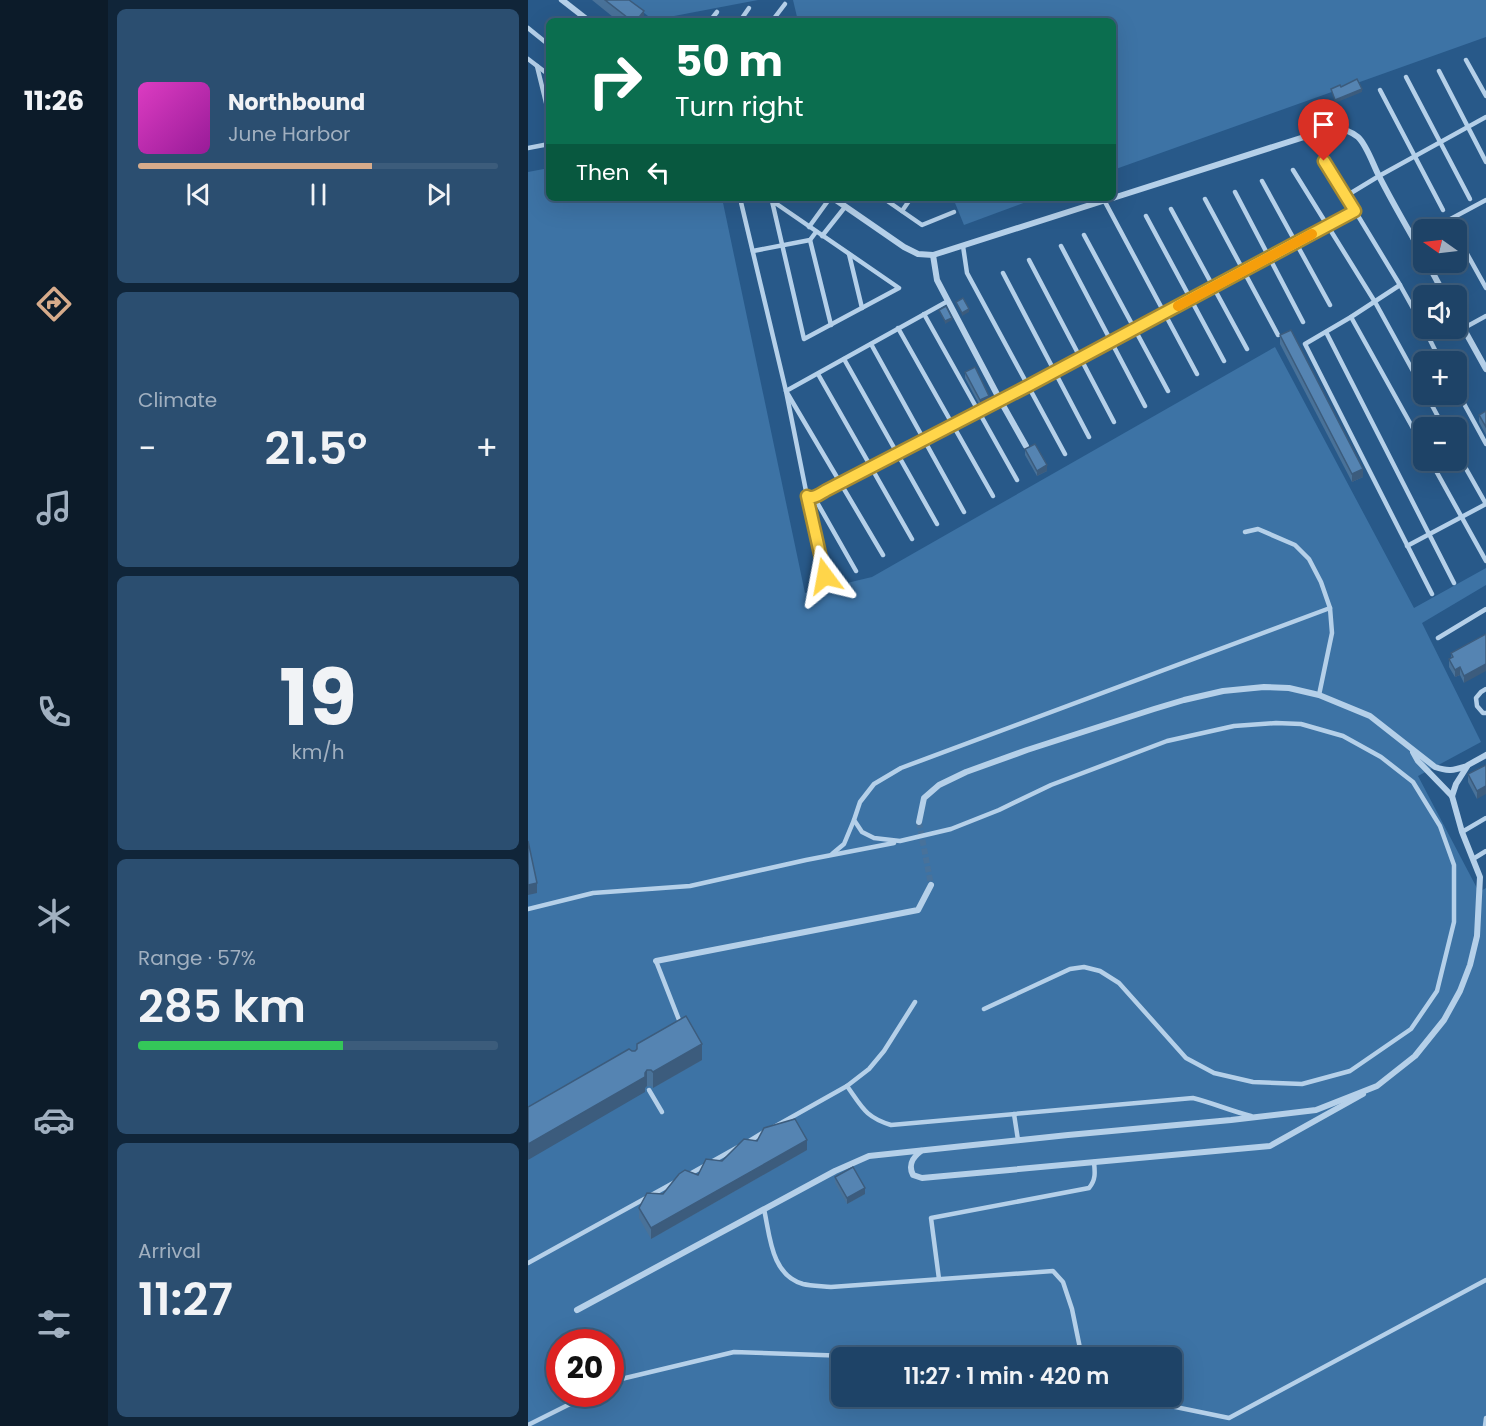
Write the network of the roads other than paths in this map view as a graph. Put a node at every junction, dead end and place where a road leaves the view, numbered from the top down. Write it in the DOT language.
graph roads {
  1 [pos="562,0"];
  2 [pos="785,4"];
  3 [pos="749,8"];
  4 [pos="717,12"];
  5 [pos="585,18"];
  6 [pos="712,18"];
  7 [pos="742,18"];
  8 [pos="774,18"];
  9 [pos="528,28"];
  10 [pos="546,43"];
  11 [pos="528,59"];
  12 [pos="1466,60"];
  13 [pos="537,66"];
  14 [pos="1439,71"];
  15 [pos="546,73"];
  16 [pos="1406,76"];
  17 [pos="1380,90"];
  18 [pos="1486,96"];
  19 [pos="546,103"];
  20 [pos="1486,117"];
  21 [pos="1468,127"];
  22 [pos="1440,142"];
  23 [pos="546,145"];
  24 [pos="528,148"];
  25 [pos="1415,156"];
  26 [pos="1324,161"];
  27 [pos="1486,162"];
  28 [pos="1293,170"];
  29 [pos="1378,176"];
  30 [pos="1262,181"];
  31 [pos="1235,192"];
  32 [pos="1346,196"];
  33 [pos="1116,197"];
  34 [pos="1205,199"];
  35 [pos="1470,199"];
  36 [pos="1486,200"];
  37 [pos="741,201"];
  38 [pos="771,201"];
  39 [pos="773,201"];
  40 [pos="833,201"];
  41 [pos="838,201"];
  42 [pos="887,201"];
  43 [pos="909,201"];
  44 [pos="1104,201"];
  45 [pos="845,207"];
  46 [pos="1171,209"];
  47 [pos="1443,210"];
  48 [pos="1355,211"];
  49 [pos="902,212"];
  50 [pos="954,212"];
  51 [pos="1146,216"];
  52 [pos="1451,219"];
  53 [pos="1328,226"];
  54 [pos="809,227"];
  55 [pos="816,232"];
  56 [pos="1084,235"];
  57 [pos="822,236"];
  58 [pos="1413,238"];
  59 [pos="810,240"];
  60 [pos="1296,243"];
  61 [pos="782,246"];
  62 [pos="963,246"];
  63 [pos="1061,246"];
  64 [pos="753,251"];
  65 [pos="849,254"];
  66 [pos="1467,254"];
  67 [pos="933,255"];
  68 [pos="1269,257"];
  69 [pos="1029,260"];
  70 [pos="1243,271"];
  71 [pos="1004,273"];
  72 [pos="1400,285"];
  73 [pos="1214,287"];
  74 [pos="1486,288"];
  75 [pos="1191,299"];
  76 [pos="948,301"];
  77 [pos="1375,302"];
  78 [pos="1330,305"];
  79 [pos="862,308"];
  80 [pos="1413,308"];
  81 [pos="1164,313"];
  82 [pos="924,314"];
  83 [pos="1486,316"];
  84 [pos="1351,317"];
  85 [pos="1303,322"];
  86 [pos="831,325"];
  87 [pos="1467,326"];
  88 [pos="898,328"];
  89 [pos="1135,329"];
  90 [pos="1326,332"];
  91 [pos="1467,334"];
  92 [pos="1278,335"];
  93 [pos="1111,342"];
  94 [pos="871,344"];
  95 [pos="1247,349"];
  96 [pos="1080,358"];
  97 [pos="844,359"];
  98 [pos="1224,361"];
  99 [pos="1486,369"];
  100 [pos="1054,371"];
  101 [pos="1413,371"];
  102 [pos="818,374"];
  103 [pos="1197,374"];
  104 [pos="1028,386"];
  105 [pos="786,391"];
  106 [pos="1168,391"];
  107 [pos="1000,400"];
  108 [pos="1464,405"];
  109 [pos="1145,406"];
  110 [pos="979,411"];
  111 [pos="1114,422"];
  112 [pos="953,425"];
  113 [pos="1413,428"];
  114 [pos="1089,437"];
  115 [pos="924,440"];
  116 [pos="1486,444"];
  117 [pos="1026,446"];
  118 [pos="897,454"];
  119 [pos="1065,454"];
  120 [pos="871,467"];
  121 [pos="1467,470"];
  122 [pos="1436,471"];
  123 [pos="1017,480"];
  124 [pos="841,483"];
  125 [pos="807,496"];
  126 [pos="993,496"];
  127 [pos="814,497"];
  128 [pos="1486,504"];
  129 [pos="964,512"];
  130 [pos="1462,517"];
  131 [pos="937,524"];
  132 [pos="1245,532"];
  133 [pos="1429,534"];
  134 [pos="912,539"];
  135 [pos="1407,546"];
  136 [pos="883,555"];
  137 [pos="1486,561"];
  138 [pos="856,571"];
  139 [pos="825,576"];
  140 [pos="1454,583"];
  141 [pos="1432,594"];
  142 [pos="1330,608"];
  143 [pos="1486,609"];
  144 [pos="1438,638"];
  145 [pos="1486,689"];
  146 [pos="1318,695"];
  147 [pos="1486,714"];
  148 [pos="1411,749"];
  149 [pos="1486,755"];
  150 [pos="1468,765"];
  151 [pos="1452,796"];
  152 [pos="1486,818"];
  153 [pos="854,820"];
  154 [pos="919,822"];
  155 [pos="1462,832"];
  156 [pos="900,841"];
  157 [pos="1486,851"];
  158 [pos="830,856"];
  159 [pos="1473,859"];
  160 [pos="1483,875"];
  161 [pos="931,885"];
  162 [pos="528,909"];
  163 [pos="656,961"];
  164 [pos="915,1002"];
  165 [pos="984,1009"];
  166 [pos="673,1032"];
  167 [pos="847,1086"];
  168 [pos="1377,1086"];
  169 [pos="649,1090"];
  170 [pos="662,1112"];
  171 [pos="1014,1114"];
  172 [pos="1257,1117"];
  173 [pos="1018,1140"];
  174 [pos="922,1150"];
  175 [pos="1094,1162"];
  176 [pos="764,1209"];
  177 [pos="528,1263"];
  178 [pos="939,1279"];
  179 [pos="1486,1280"];
  180 [pos="577,1310"];
  181 [pos="1080,1347"];
  182 [pos="831,1355"];
  183 [pos="624,1378"];
  184 [pos="564,1407"];
  185 [pos="1175,1407"];
  186 [pos="1486,1418"];
  187 [pos="528,1425"];
  188 [pos="1485,1426"];
  1 -- 5 [label="street"];
  2 -- 8 [label="lane"];
  3 -- 7 [label="lane"];
  4 -- 6 [label="lane"];
  9 -- 10 [label="lane"];
  11 -- 13 [label="lane"];
  12 -- 18 [label="lane"];
  13 -- 15 [label="lane"];
  13 -- 19 [label="lane"];
  14 -- 21 [label="lane"];
  16 -- 22 [label="lane"];
  17 -- 25 [label="lane"];
  20 -- 21 [label="lane"];
  21 -- 22 [label="lane"];
  21 -- 27 [label="lane"];
  22 -- 25 [label="lane"];
  22 -- 35 [label="lane"];
  23 -- 24 [label="lane"];
  25 -- 29 [label="lane"];
  25 -- 47 [label="lane"];
  26 -- 32 [label="lane"];
  28 -- 53 [label="lane"];
  29 -- 32 [label="lane"];
  29 -- 33 [label="street"];
  29 -- 58 [label="street"];
  30 -- 60 [label="lane"];
  31 -- 68 [label="lane"];
  32 -- 48 [label="lane"];
  34 -- 70 [label="lane"];
  36 -- 52 [label="lane"];
  37 -- 64 [label="lane"];
  38 -- 61 [label="lane"];
  39 -- 54 [label="lane"];
  40 -- 54 [label="lane"];
  41 -- 45 [label="street"];
  42 -- 49 [label="lane"];
  43 -- 49 [label="lane"];
  44 -- 62 [label="street"];
  44 -- 81 [label="lane"];
  45 -- 57 [label="lane"];
  45 -- 67 [label="street"];
  46 -- 73 [label="lane"];
  48 -- 53 [label="lane"];
  48 -- 72 [label="lane"];
  49 -- 50 [label="lane"];
  51 -- 75 [label="lane"];
  53 -- 60 [label="lane"];
  53 -- 77 [label="lane"];
  54 -- 55 [label="lane"];
  55 -- 57 [label="lane"];
  55 -- 59 [label="lane"];
  56 -- 89 [label="lane"];
  57 -- 65 [label="lane"];
  59 -- 61 [label="lane"];
  59 -- 86 [label="lane"];
  60 -- 68 [label="lane"];
  60 -- 78 [label="lane"];
  61 -- 64 [label="lane"];
  61 -- 86 [label="lane"];
  62 -- 67 [label="street"];
  62 -- 104 [label="lane"];
  63 -- 93 [label="lane"];
  64 -- 105 [label="lane"];
  65 -- 79 [label="lane"];
  65 -- 79 [label="lane"];
  66 -- 74 [label="lane"];
  67 -- 76 [label="street"];
  68 -- 70 [label="lane"];
  68 -- 85 [label="lane"];
  69 -- 96 [label="lane"];
  70 -- 73 [label="lane"];
  70 -- 92 [label="lane"];
  71 -- 100 [label="lane"];
  72 -- 77 [label="lane"];
  72 -- 80 [label="lane"];
  73 -- 75 [label="lane"];
  73 -- 95 [label="lane"];
  75 -- 81 [label="lane"];
  75 -- 98 [label="lane"];
  76 -- 82 [label="lane"];
  76 -- 107 [label="street"];
  77 -- 84 [label="lane"];
  77 -- 101 [label="lane"];
  79 -- 86 [label="lane"];
  81 -- 89 [label="lane"];
  81 -- 103 [label="lane"];
  82 -- 88 [label="lane"];
  82 -- 110 [label="lane"];
  83 -- 87 [label="lane"];
  84 -- 90 [label="lane"];
  84 -- 113 [label="lane"];
  88 -- 94 [label="lane"];
  88 -- 112 [label="lane"];
  89 -- 93 [label="lane"];
  89 -- 106 [label="lane"];
  90 -- 133 [label="lane"];
  90 -- 135 [label="lane"];
  91 -- 99 [label="street"];
  93 -- 96 [label="lane"];
  93 -- 109 [label="lane"];
  94 -- 97 [label="lane"];
  94 -- 115 [label="lane"];
  96 -- 100 [label="lane"];
  96 -- 111 [label="lane"];
  97 -- 102 [label="lane"];
  97 -- 118 [label="lane"];
  100 -- 104 [label="lane"];
  100 -- 114 [label="lane"];
  102 -- 105 [label="lane"];
  102 -- 120 [label="lane"];
  104 -- 107 [label="lane"];
  104 -- 119 [label="lane"];
  105 -- 124 [label="lane"];
  105 -- 125 [label="lane"];
  107 -- 110 [label="lane"];
  107 -- 117 [label="street"];
  108 -- 116 [label="lane"];
  110 -- 112 [label="lane"];
  110 -- 123 [label="lane"];
  112 -- 115 [label="lane"];
  112 -- 126 [label="lane"];
  115 -- 118 [label="lane"];
  115 -- 129 [label="lane"];
  118 -- 120 [label="lane"];
  118 -- 131 [label="lane"];
  120 -- 124 [label="lane"];
  120 -- 134 [label="lane"];
  121 -- 128 [label="lane"];
  122 -- 130 [label="lane"];
  124 -- 127 [label="lane"];
  124 -- 136 [label="lane"];
  125 -- 127 [label="lane"];
  125 -- 139 [label="lane"];
  127 -- 138 [label="lane"];
  128 -- 130 [label="lane"];
  130 -- 133 [label="lane"];
  130 -- 137 [label="lane"];
  132 -- 142 [label="lane"];
  133 -- 135 [label="lane"];
  133 -- 140 [label="lane"];
  135 -- 141 [label="lane"];
  142 -- 146 [label="lane"];
  142 -- 153 [label="lane"];
  143 -- 144 [label="lane"];
  145 -- 147 [label="lane"];
  146 -- 148 [label="street"];
  146 -- 154 [label="street"];
  148 -- 150 [label="street"];
  148 -- 151 [label="street"];
  149 -- 150 [label="street"];
  150 -- 151 [label="street"];
  151 -- 155 [label="street"];
  152 -- 155 [label="lane"];
  153 -- 156 [label="lane"];
  153 -- 158 [label="lane"];
  155 -- 159 [label="street"];
  156 -- 158 [label="lane"];
  156 -- 165 [label="lane"];
  157 -- 159 [label="lane"];
  158 -- 162 [label="lane"];
  159 -- 160 [label="street"];
  160 -- 168 [label="street"];
  161 -- 163 [label="street"];
  163 -- 166 [label="lane"];
  164 -- 167 [label="lane"];
  167 -- 171 [label="lane"];
  167 -- 177 [label="lane"];
  168 -- 172 [label="street"];
  168 -- 175 [label="street"];
  169 -- 170 [label="lane"];
  171 -- 172 [label="lane"];
  171 -- 173 [label="lane"];
  172 -- 173 [label="street"];
  173 -- 174 [label="street"];
  174 -- 175 [label="street"];
  174 -- 176 [label="street"];
  175 -- 178 [label="lane"];
  176 -- 178 [label="lane"];
  176 -- 180 [label="street"];
  178 -- 181 [label="lane"];
  179 -- 185 [label="lane"];
  182 -- 183 [label="lane"];
  184 -- 187 [label="lane"];
  186 -- 188 [label="lane"];
}
